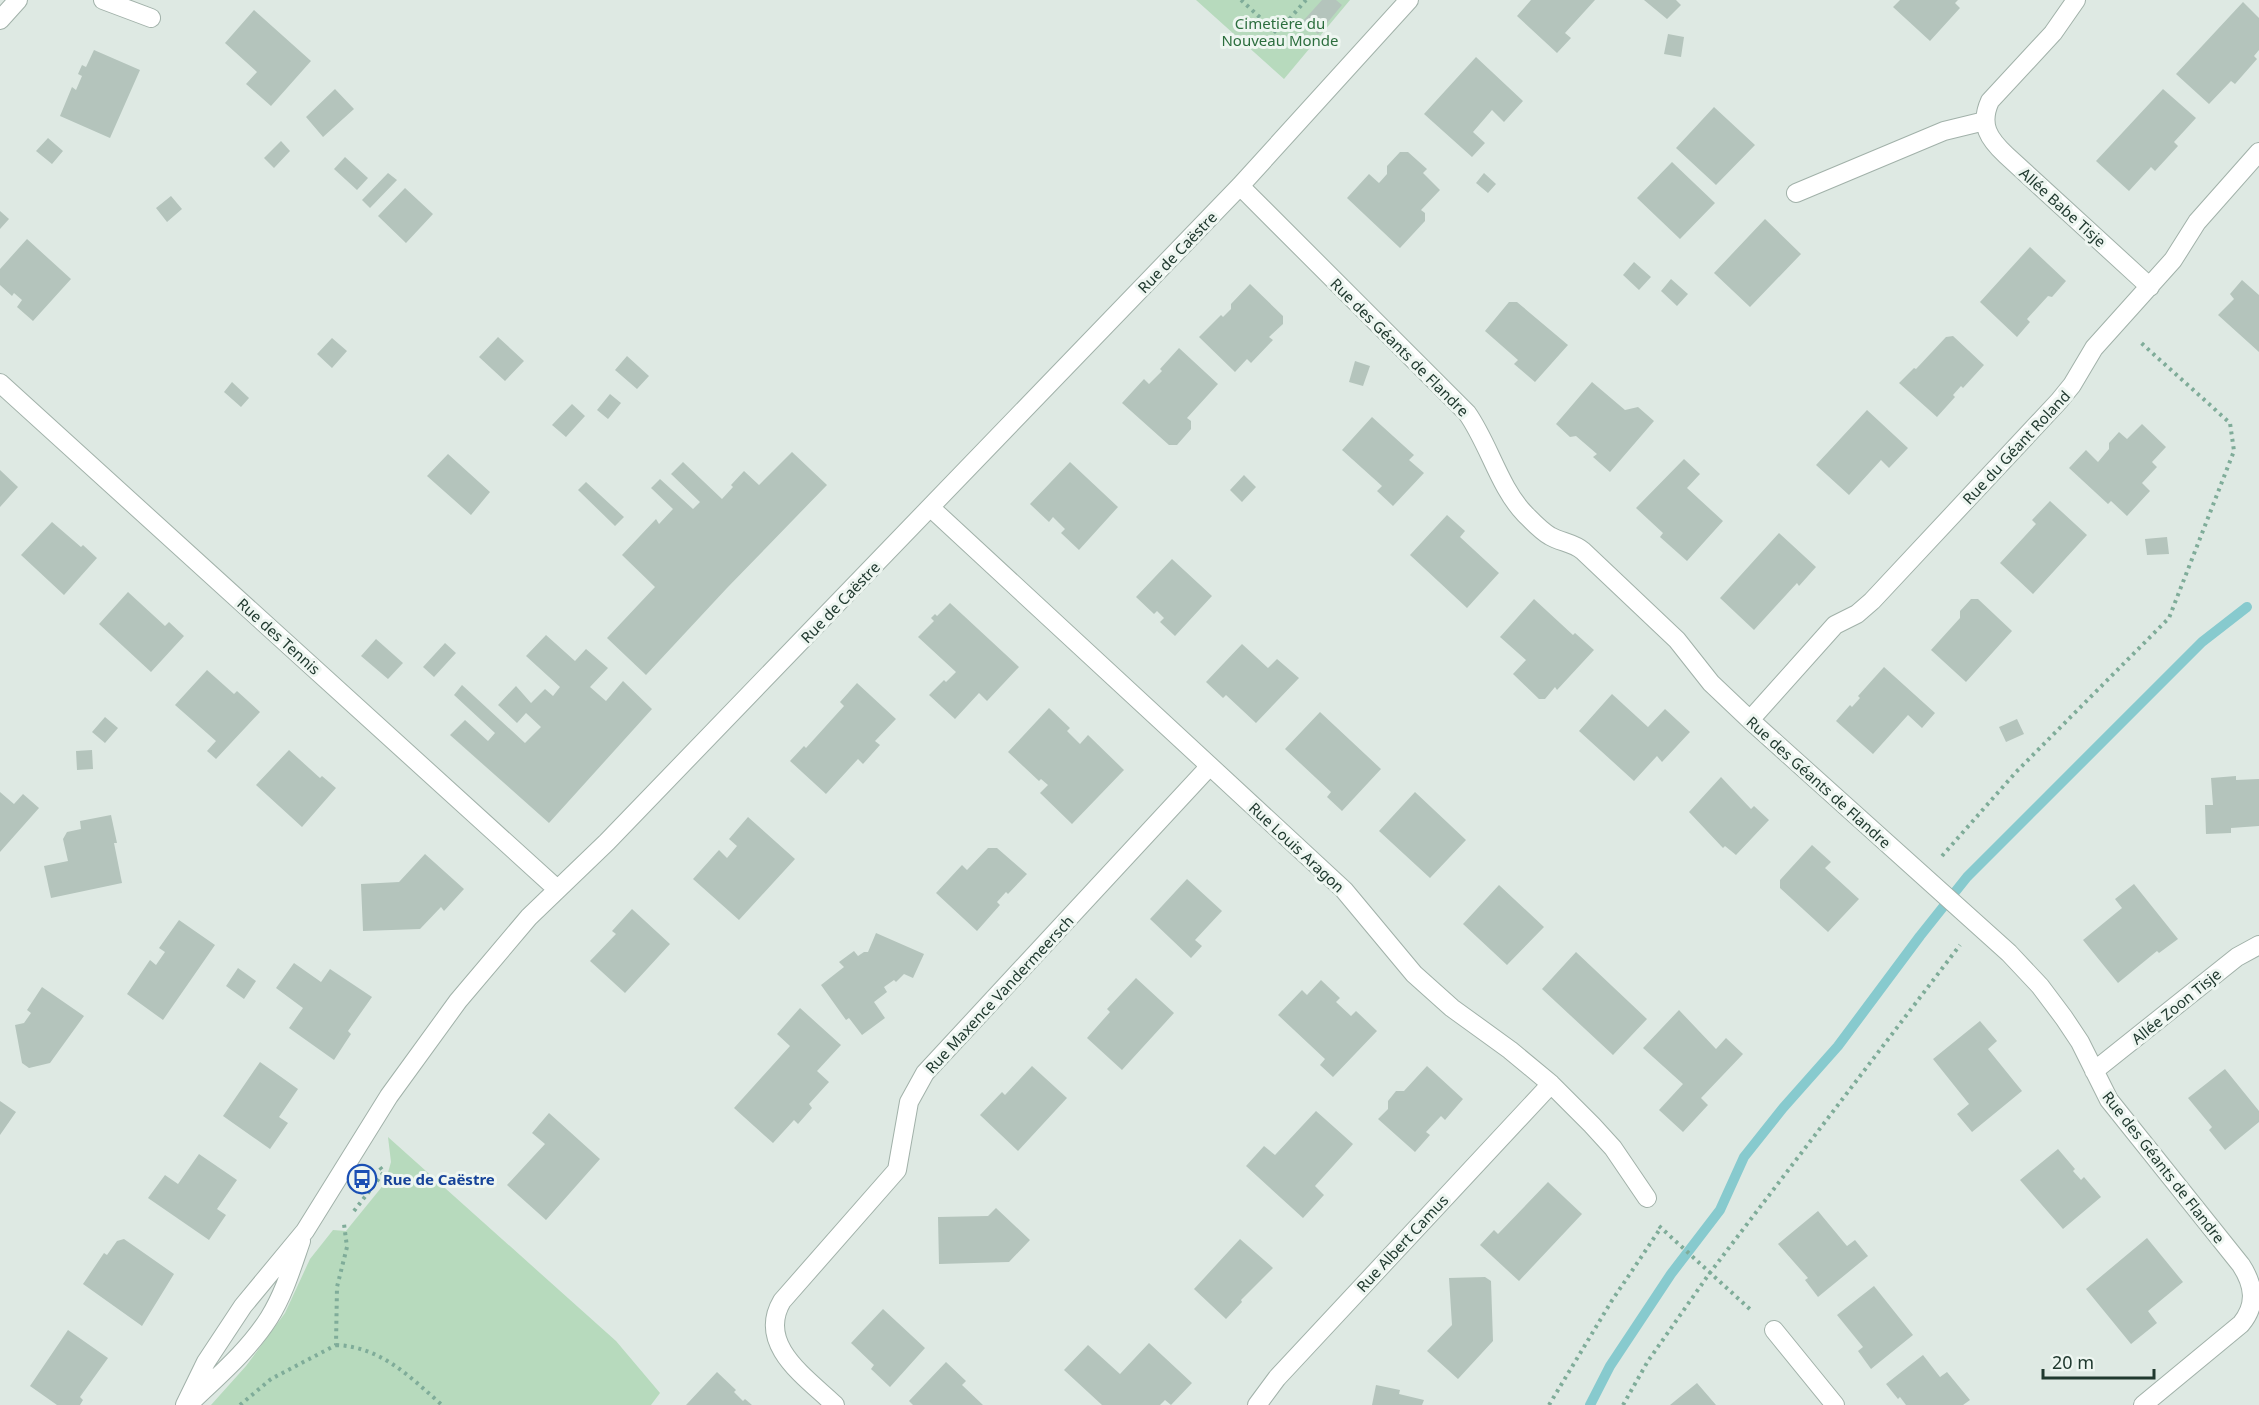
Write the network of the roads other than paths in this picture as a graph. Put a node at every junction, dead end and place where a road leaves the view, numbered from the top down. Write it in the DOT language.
graph roads {
  1 [pos="18,0"];
  2 [pos="104,0"];
  3 [pos="1410,0"];
  4 [pos="2076,0"];
  5 [pos="151,18"];
  6 [pos="0,20"];
  7 [pos="1985,121"];
  8 [pos="2259,152"];
  9 [pos="1240,186"];
  10 [pos="1796,193"];
  11 [pos="2150,287"];
  12 [pos="0,383"];
  13 [pos="931,508"];
  14 [pos="1750,720"];
  15 [pos="1209,767"];
  16 [pos="557,889"];
  17 [pos="2259,945"];
  18 [pos="2094,1071"];
  19 [pos="1551,1084"];
  20 [pos="1647,1198"];
  21 [pos="305,1231"];
  22 [pos="1774,1330"];
  23 [pos="186,1405"];
  24 [pos="835,1405"];
  25 [pos="1257,1405"];
  26 [pos="1835,1405"];
  27 [pos="2143,1405"];
  1 -- 6 [label="street"];
  2 -- 5 [label="street"];
  3 -- 9 [label="street, Rue de Caëstre"];
  4 -- 7 [label="street"];
  7 -- 10 [label="street"];
  7 -- 11 [label="street, Allée Babe Tisje"];
  8 -- 11 [label="street, Rue du Géant Roland"];
  9 -- 13 [label="street, Rue de Caëstre"];
  9 -- 14 [label="street, Rue des Géants de Flandre"];
  11 -- 14 [label="street, Rue du Géant Roland"];
  12 -- 16 [label="street, Rue des Tennis"];
  13 -- 15 [label="street, Rue Louis Aragon"];
  13 -- 16 [label="street, Rue de Caëstre"];
  14 -- 18 [label="street, Rue des Géants de Flandre"];
  15 -- 19 [label="street, Rue Louis Aragon"];
  15 -- 24 [label="street, Rue Maxence Vandermeersch"];
  16 -- 21 [label="street, Rue de Caëstre"];
  17 -- 18 [label="street, Allée Zoon Tisje"];
  18 -- 27 [label="street, Rue des Géants de Flandre"];
  19 -- 20 [label="street, Rue Louis Aragon"];
  19 -- 25 [label="street, Rue Albert Camus"];
  21 -- 23 [label="street, Rue de Caëstre"];
  21 -- 23 [label="street, Rue de Caëstre"];
  22 -- 26 [label="street"];
}
